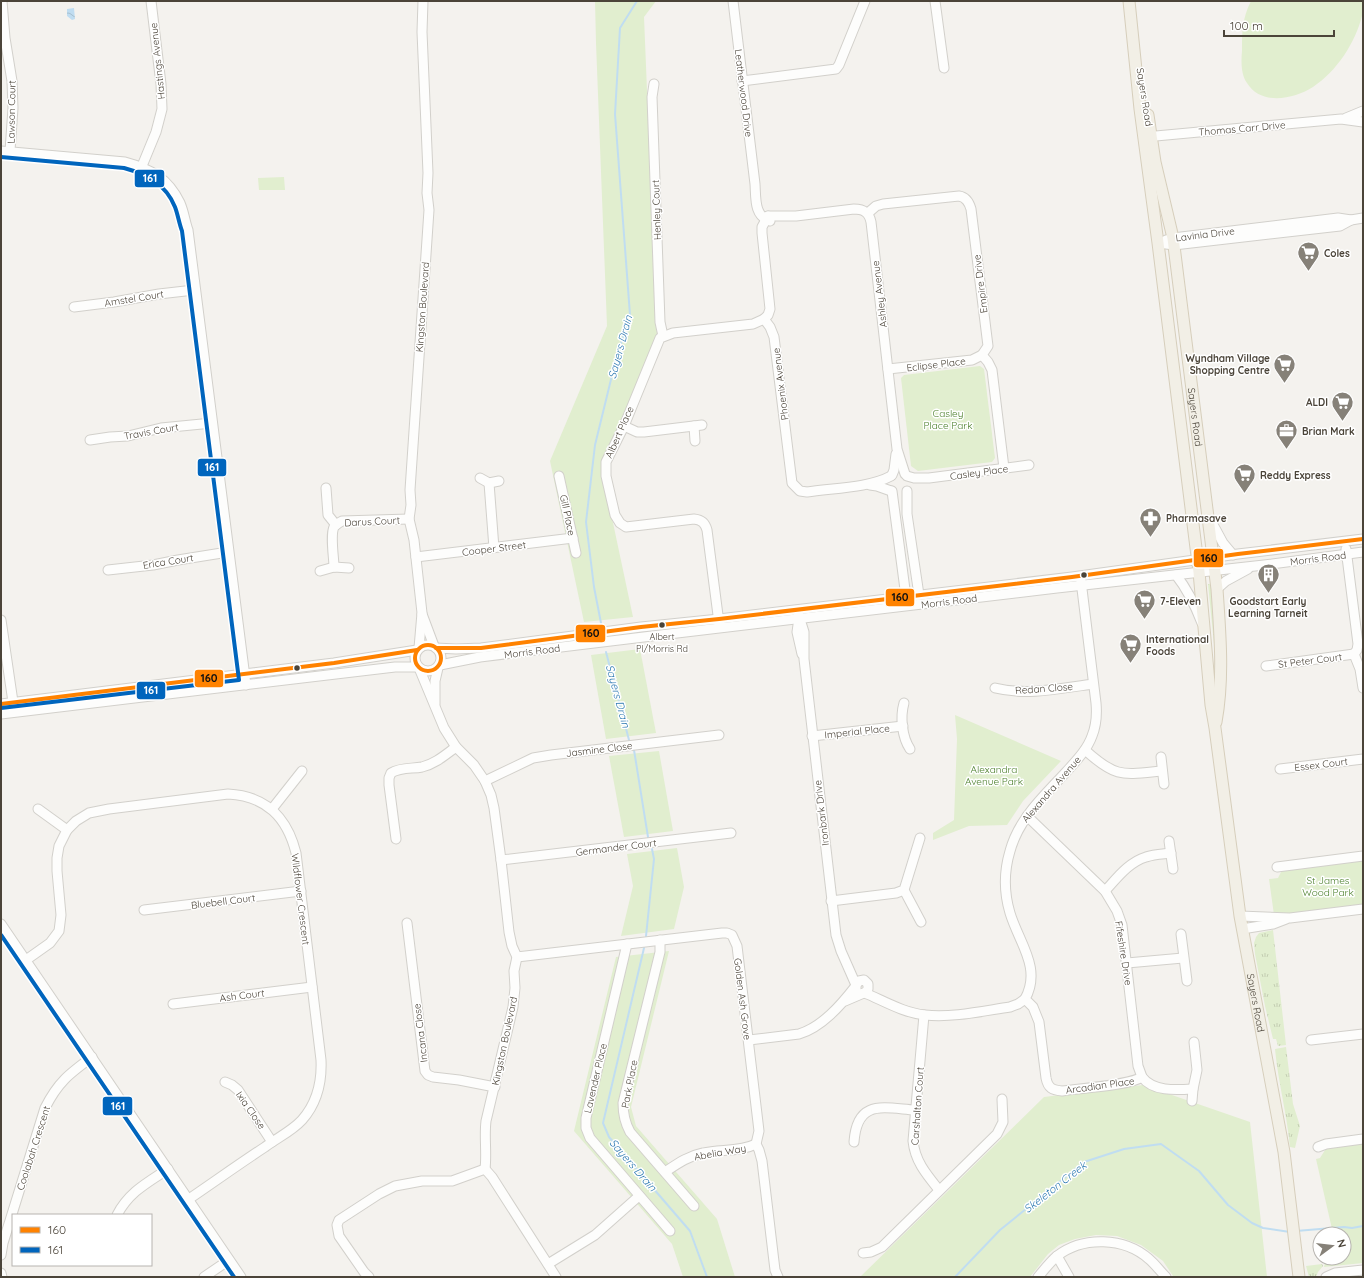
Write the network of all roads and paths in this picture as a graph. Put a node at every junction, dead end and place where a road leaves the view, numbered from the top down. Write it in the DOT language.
graph roads {
  1 [pos="2,1"];
  2 [pos="151,1"];
  3 [pos="423,1"];
  4 [pos="733,1"];
  5 [pos="865,1"];
  6 [pos="935,1"];
  7 [pos="1128,1"];
  8 [pos="944,68"];
  9 [pos="742,80"];
  10 [pos="654,84"];
  11 [pos="1363,111"];
  12 [pos="1341,119"];
  13 [pos="1363,122"];
  14 [pos="1147,137"];
  15 [pos="6,151"];
  16 [pos="142,166"];
  17 [pos="868,213"];
  18 [pos="767,218"];
  19 [pos="1363,218"];
  20 [pos="1173,242"];
  21 [pos="1158,243"];
  22 [pos="194,290"];
  23 [pos="74,307"];
  24 [pos="764,319"];
  25 [pos="663,336"];
  26 [pos="982,355"];
  27 [pos="888,369"];
  28 [pos="212,423"];
  29 [pos="624,426"];
  30 [pos="90,440"];
  31 [pos="695,441"];
  32 [pos="897,449"];
  33 [pos="1029,465"];
  34 [pos="1004,468"];
  35 [pos="906,475"];
  36 [pos="559,476"];
  37 [pos="891,476"];
  38 [pos="480,478"];
  39 [pos="929,478"];
  40 [pos="500,481"];
  41 [pos="489,483"];
  42 [pos="864,484"];
  43 [pos="326,488"];
  44 [pos="908,489"];
  45 [pos="891,491"];
  46 [pos="1206,510"];
  47 [pos="409,519"];
  48 [pos="336,525"];
  49 [pos="573,538"];
  50 [pos="1363,539"];
  51 [pos="1344,542"];
  52 [pos="494,548"];
  53 [pos="228,552"];
  54 [pos="1363,552"];
  55 [pos="576,553"];
  56 [pos="1346,554"];
  57 [pos="1233,555"];
  58 [pos="416,557"];
  59 [pos="1212,558"];
  60 [pos="1197,560"];
  61 [pos="1253,566"];
  62 [pos="334,567"];
  63 [pos="349,568"];
  64 [pos="108,570"];
  65 [pos="320,570"];
  66 [pos="1214,571"];
  67 [pos="1199,572"];
  68 [pos="1176,575"];
  69 [pos="1080,576"];
  70 [pos="1082,585"];
  71 [pos="1217,589"];
  72 [pos="919,595"];
  73 [pos="906,597"];
  74 [pos="913,605"];
  75 [pos="422,613"];
  76 [pos="798,614"];
  77 [pos="1,620"];
  78 [pos="719,624"];
  79 [pos="1204,631"];
  80 [pos="435,647"];
  81 [pos="418,649"];
  82 [pos="1354,654"];
  83 [pos="439,666"];
  84 [pos="1266,666"];
  85 [pos="418,668"];
  86 [pos="244,673"];
  87 [pos="1093,684"];
  88 [pos="246,685"];
  89 [pos="995,688"];
  90 [pos="1363,688"];
  91 [pos="13,702"];
  92 [pos="904,703"];
  93 [pos="1,704"];
  94 [pos="435,708"];
  95 [pos="1,714"];
  96 [pos="1214,724"];
  97 [pos="903,726"];
  98 [pos="719,736"];
  99 [pos="812,736"];
  100 [pos="456,747"];
  101 [pos="910,749"];
  102 [pos="1085,750"];
  103 [pos="1160,757"];
  104 [pos="1363,759"];
  105 [pos="1280,769"];
  106 [pos="302,771"];
  107 [pos="1162,771"];
  108 [pos="485,781"];
  109 [pos="1164,784"];
  110 [pos="38,809"];
  111 [pos="272,809"];
  112 [pos="1027,816"];
  113 [pos="67,830"];
  114 [pos="731,833"];
  115 [pos="920,838"];
  116 [pos="396,839"];
  117 [pos="1170,841"];
  118 [pos="1171,853"];
  119 [pos="1363,856"];
  120 [pos="501,860"];
  121 [pos="1277,867"];
  122 [pos="1173,869"];
  123 [pos="904,890"];
  124 [pos="301,891"];
  125 [pos="1105,891"];
  126 [pos="832,901"];
  127 [pos="1363,909"];
  128 [pos="144,910"];
  129 [pos="1240,916"];
  130 [pos="1290,918"];
  131 [pos="921,922"];
  132 [pos="407,923"];
  133 [pos="1,924"];
  134 [pos="1242,929"];
  135 [pos="1181,934"];
  136 [pos="660,940"];
  137 [pos="627,944"];
  138 [pos="517,957"];
  139 [pos="1183,958"];
  140 [pos="26,960"];
  141 [pos="1127,963"];
  142 [pos="1187,981"];
  143 [pos="857,984"];
  144 [pos="312,987"];
  145 [pos="866,991"];
  146 [pos="1025,999"];
  147 [pos="844,1002"];
  148 [pos="173,1004"];
  149 [pos="924,1015"];
  150 [pos="1363,1034"];
  151 [pos="749,1040"];
  152 [pos="1311,1040"];
  153 [pos="1194,1042"];
  154 [pos="92,1058"];
  155 [pos="1142,1077"];
  156 [pos="225,1082"];
  157 [pos="494,1087"];
  158 [pos="1193,1089"];
  159 [pos="1002,1100"];
  160 [pos="1192,1101"];
  161 [pos="915,1110"];
  162 [pos="1363,1139"];
  163 [pos="272,1142"];
  164 [pos="854,1142"];
  165 [pos="756,1144"];
  166 [pos="1318,1147"];
  167 [pos="168,1169"];
  168 [pos="485,1169"];
  169 [pos="665,1172"];
  170 [pos="939,1190"];
  171 [pos="639,1196"];
  172 [pos="189,1199"];
  173 [pos="694,1206"];
  174 [pos="12,1214"];
  175 [pos="118,1214"];
  176 [pos="12,1215"];
  177 [pos="670,1231"];
  178 [pos="863,1253"];
  179 [pos="1,1256"];
  180 [pos="1057,1256"];
  181 [pos="229,1260"];
  182 [pos="548,1264"];
  183 [pos="1363,1270"];
  184 [pos="1,1273"];
  185 [pos="2,1277"];
  186 [pos="204,1277"];
  187 [pos="241,1277"];
  188 [pos="369,1277"];
  189 [pos="556,1277"];
  190 [pos="778,1277"];
  191 [pos="1038,1277"];
  192 [pos="1069,1277"];
  193 [pos="1166,1277"];
  194 [pos="1299,1277"];
  195 [pos="1326,1277"];
  1 -- 15 [label="street, Lawson Court"];
  2 -- 16 [label="street, Hastings Avenue"];
  3 -- 47 [label="street, Kingston Boulevard"];
  4 -- 9 [label="street, Leatherwood Drive"];
  5 -- 9 [label="street"];
  6 -- 8 [label="street"];
  7 -- 14 [label="main road, Sayers Road"];
  9 -- 18 [label="street, Leatherwood Drive"];
  10 -- 25 [label="street, Henley Court"];
  11 -- 12 [label="street, Thomas Carr Drive"];
  12 -- 13 [label="street, Thomas Carr Drive"];
  12 -- 14 [label="street, Thomas Carr Drive"];
  14 -- 20 [label="main road, Sayers Road"];
  14 -- 21 [label="main road, Sayers Road"];
  15 -- 16 [label="street"];
  16 -- 22 [label="street"];
  17 -- 18 [label="street"];
  17 -- 26 [label="street, Empire Drive"];
  17 -- 27 [label="street, Ashley Avenue"];
  18 -- 24 [label="street"];
  19 -- 20 [label="street, Lavinia Drive"];
  20 -- 21 [label="street, Lavinia Drive"];
  20 -- 46 [label="main road, Sayers Road"];
  21 -- 60 [label="main road, Sayers Road"];
  22 -- 23 [label="street, Amstel Court"];
  22 -- 28 [label="street"];
  24 -- 25 [label="street"];
  24 -- 42 [label="street, Phoenix Avenue"];
  25 -- 29 [label="street, Albert Place"];
  26 -- 27 [label="street, Eclipse Place"];
  26 -- 34 [label="street"];
  27 -- 32 [label="street, Ashley Avenue"];
  28 -- 30 [label="street, Travis Court"];
  28 -- 53 [label="street"];
  29 -- 31 [label="street"];
  29 -- 78 [label="street, Albert Place"];
  32 -- 35 [label="street, Ashley Avenue"];
  32 -- 37 [label="street, Ashley Avenue"];
  33 -- 34 [label="street, Casley Place"];
  34 -- 39 [label="street, Casley Place"];
  35 -- 37 [label="street"];
  35 -- 39 [label="street, Casley Place"];
  35 -- 44 [label="street"];
  36 -- 49 [label="street, Gill Place"];
  37 -- 42 [label="street, Phoenix Avenue"];
  37 -- 45 [label="street"];
  38 -- 41 [label="street"];
  39 -- 44 [label="street, Casley Place"];
  40 -- 41 [label="street"];
  41 -- 52 [label="street"];
  42 -- 45 [label="street, Phoenix Avenue"];
  43 -- 48 [label="street, Darus Court"];
  44 -- 45 [label="street"];
  44 -- 72 [label="street"];
  45 -- 73 [label="street"];
  46 -- 57 [label="street"];
  46 -- 59 [label="main road, Sayers Road"];
  47 -- 48 [label="street, Darus Court"];
  47 -- 58 [label="street, Kingston Boulevard"];
  48 -- 62 [label="street, Darus Court"];
  49 -- 52 [label="street, Cooper Street"];
  49 -- 55 [label="street, Gill Place"];
  50 -- 51 [label="street, Morris Road"];
  51 -- 56 [label="street"];
  51 -- 57 [label="street, Morris Road"];
  52 -- 58 [label="street, Cooper Street"];
  53 -- 64 [label="street, Erica Court"];
  53 -- 86 [label="street"];
  54 -- 56 [label="street, Morris Road"];
  56 -- 61 [label="street, Morris Road"];
  56 -- 82 [label="street"];
  57 -- 59 [label="street, Morris Road"];
  58 -- 75 [label="street, Kingston Boulevard"];
  59 -- 60 [label="street, Morris Road"];
  59 -- 66 [label="main road, Sayers Road"];
  60 -- 67 [label="main road, Sayers Road"];
  60 -- 69 [label="street, Morris Road"];
  61 -- 66 [label="street, Morris Road"];
  61 -- 71 [label="street"];
  62 -- 63 [label="street"];
  62 -- 65 [label="street"];
  66 -- 67 [label="street, Morris Road"];
  66 -- 71 [label="main road, Sayers Road"];
  67 -- 68 [label="street, Morris Road"];
  67 -- 79 [label="main road, Sayers Road"];
  68 -- 70 [label="street, Morris Road"];
  68 -- 79 [label="street"];
  69 -- 70 [label="street, Alexandra Avenue"];
  69 -- 72 [label="street, Morris Road"];
  70 -- 74 [label="street, Morris Road"];
  70 -- 87 [label="street, Alexandra Avenue"];
  71 -- 96 [label="main road, Sayers Road"];
  72 -- 73 [label="street, Morris Road"];
  72 -- 74 [label="street"];
  73 -- 74 [label="street"];
  73 -- 76 [label="street, Morris Road"];
  74 -- 76 [label="street, Morris Road"];
  75 -- 80 [label="street, Kingston Boulevard"];
  75 -- 81 [label="street, Kingston Boulevard"];
  76 -- 78 [label="street, Morris Road"];
  76 -- 99 [label="street, Ironbark Drive"];
  77 -- 91 [label="street"];
  78 -- 80 [label="street, Morris Road"];
  78 -- 83 [label="street, Morris Road"];
  79 -- 96 [label="main road, Sayers Road"];
  80 -- 81 [label="street"];
  80 -- 83 [label="street"];
  81 -- 85 [label="street"];
  81 -- 86 [label="street"];
  82 -- 84 [label="street, St Peter Court"];
  82 -- 90 [label="street"];
  83 -- 85 [label="street"];
  83 -- 94 [label="street, Kingston Boulevard"];
  85 -- 88 [label="street"];
  85 -- 94 [label="street, Kingston Boulevard"];
  86 -- 88 [label="street"];
  86 -- 91 [label="street"];
  87 -- 89 [label="street, Redan Close"];
  87 -- 102 [label="street, Alexandra Avenue"];
  88 -- 95 [label="street"];
  91 -- 93 [label="street"];
  92 -- 97 [label="street, Imperial Place"];
  94 -- 100 [label="street, Kingston Boulevard"];
  96 -- 129 [label="main road, Sayers Road"];
  97 -- 99 [label="street, Imperial Place"];
  97 -- 101 [label="street, Imperial Place"];
  98 -- 108 [label="street, Jasmine Close"];
  99 -- 126 [label="street, Ironbark Drive"];
  100 -- 108 [label="street, Kingston Boulevard"];
  100 -- 116 [label="street"];
  102 -- 107 [label="street"];
  102 -- 112 [label="street, Alexandra Avenue"];
  103 -- 107 [label="street"];
  104 -- 105 [label="street, Essex Court"];
  106 -- 111 [label="street"];
  107 -- 109 [label="street"];
  108 -- 120 [label="street, Kingston Boulevard"];
  110 -- 113 [label="street"];
  111 -- 113 [label="street, Wildflower Crescent"];
  111 -- 124 [label="street, Wildflower Crescent"];
  112 -- 125 [label="street, Fifeshire Drive"];
  112 -- 146 [label="street, Alexandra Avenue"];
  113 -- 140 [label="street, Wildflower Crescent"];
  114 -- 120 [label="street, Germander Court"];
  115 -- 123 [label="street"];
  117 -- 118 [label="street"];
  118 -- 122 [label="street"];
  118 -- 125 [label="street"];
  119 -- 121 [label="street"];
  120 -- 138 [label="street, Kingston Boulevard"];
  123 -- 126 [label="street"];
  123 -- 131 [label="street"];
  124 -- 128 [label="street, Bluebell Court"];
  124 -- 144 [label="street, Wildflower Crescent"];
  125 -- 141 [label="street, Fifeshire Drive"];
  126 -- 143 [label="street, Ironbark Drive"];
  127 -- 130 [label="street"];
  129 -- 130 [label="street"];
  129 -- 134 [label="main road, Sayers Road"];
  130 -- 134 [label="street"];
  132 -- 157 [label="street, Incana Close"];
  133 -- 140 [label="street"];
  134 -- 194 [label="main road, Sayers Road"];
  135 -- 139 [label="street"];
  136 -- 137 [label="street, Golden Ash Grove"];
  136 -- 151 [label="street, Golden Ash Grove"];
  136 -- 169 [label="street, Park Place"];
  137 -- 138 [label="street, Golden Ash Grove"];
  137 -- 171 [label="street, Lavender Place"];
  138 -- 157 [label="street, Kingston Boulevard"];
  139 -- 141 [label="street"];
  139 -- 142 [label="street"];
  140 -- 154 [label="street"];
  141 -- 155 [label="street, Fifeshire Drive"];
  143 -- 145 [label="street"];
  143 -- 147 [label="street"];
  144 -- 148 [label="street, Ash Court"];
  144 -- 163 [label="street, Wildflower Crescent"];
  145 -- 147 [label="street"];
  145 -- 149 [label="street"];
  146 -- 149 [label="street"];
  146 -- 155 [label="street, Arcadian Place"];
  147 -- 151 [label="street"];
  149 -- 161 [label="street, Carshalton Court"];
  150 -- 152 [label="street"];
  151 -- 165 [label="street, Golden Ash Grove"];
  153 -- 158 [label="street"];
  154 -- 167 [label="street"];
  154 -- 174 [label="street, Coolabah Crescent"];
  155 -- 158 [label="street, Arcadian Place"];
  156 -- 163 [label="street, Ixia Close"];
  157 -- 168 [label="street, Kingston Boulevard"];
  158 -- 160 [label="street"];
  159 -- 170 [label="street"];
  161 -- 164 [label="street"];
  161 -- 170 [label="street, Carshalton Court"];
  162 -- 166 [label="street"];
  163 -- 172 [label="street, Wildflower Crescent"];
  165 -- 169 [label="street, Abelia Way"];
  165 -- 190 [label="street, Golden Ash Grove"];
  167 -- 172 [label="street"];
  167 -- 175 [label="street"];
  168 -- 182 [label="street"];
  168 -- 188 [label="street"];
  169 -- 173 [label="street, Park Place"];
  170 -- 178 [label="street"];
  171 -- 177 [label="street, Lavender Place"];
  171 -- 182 [label="street"];
  172 -- 181 [label="street"];
  176 -- 179 [label="street, Coolabah Crescent"];
  180 -- 191 [label="street"];
  180 -- 192 [label="street"];
  180 -- 193 [label="street"];
  181 -- 186 [label="street"];
  181 -- 187 [label="street"];
  182 -- 189 [label="street"];
  183 -- 195 [label="street"];
  184 -- 185 [label="street"];
}
